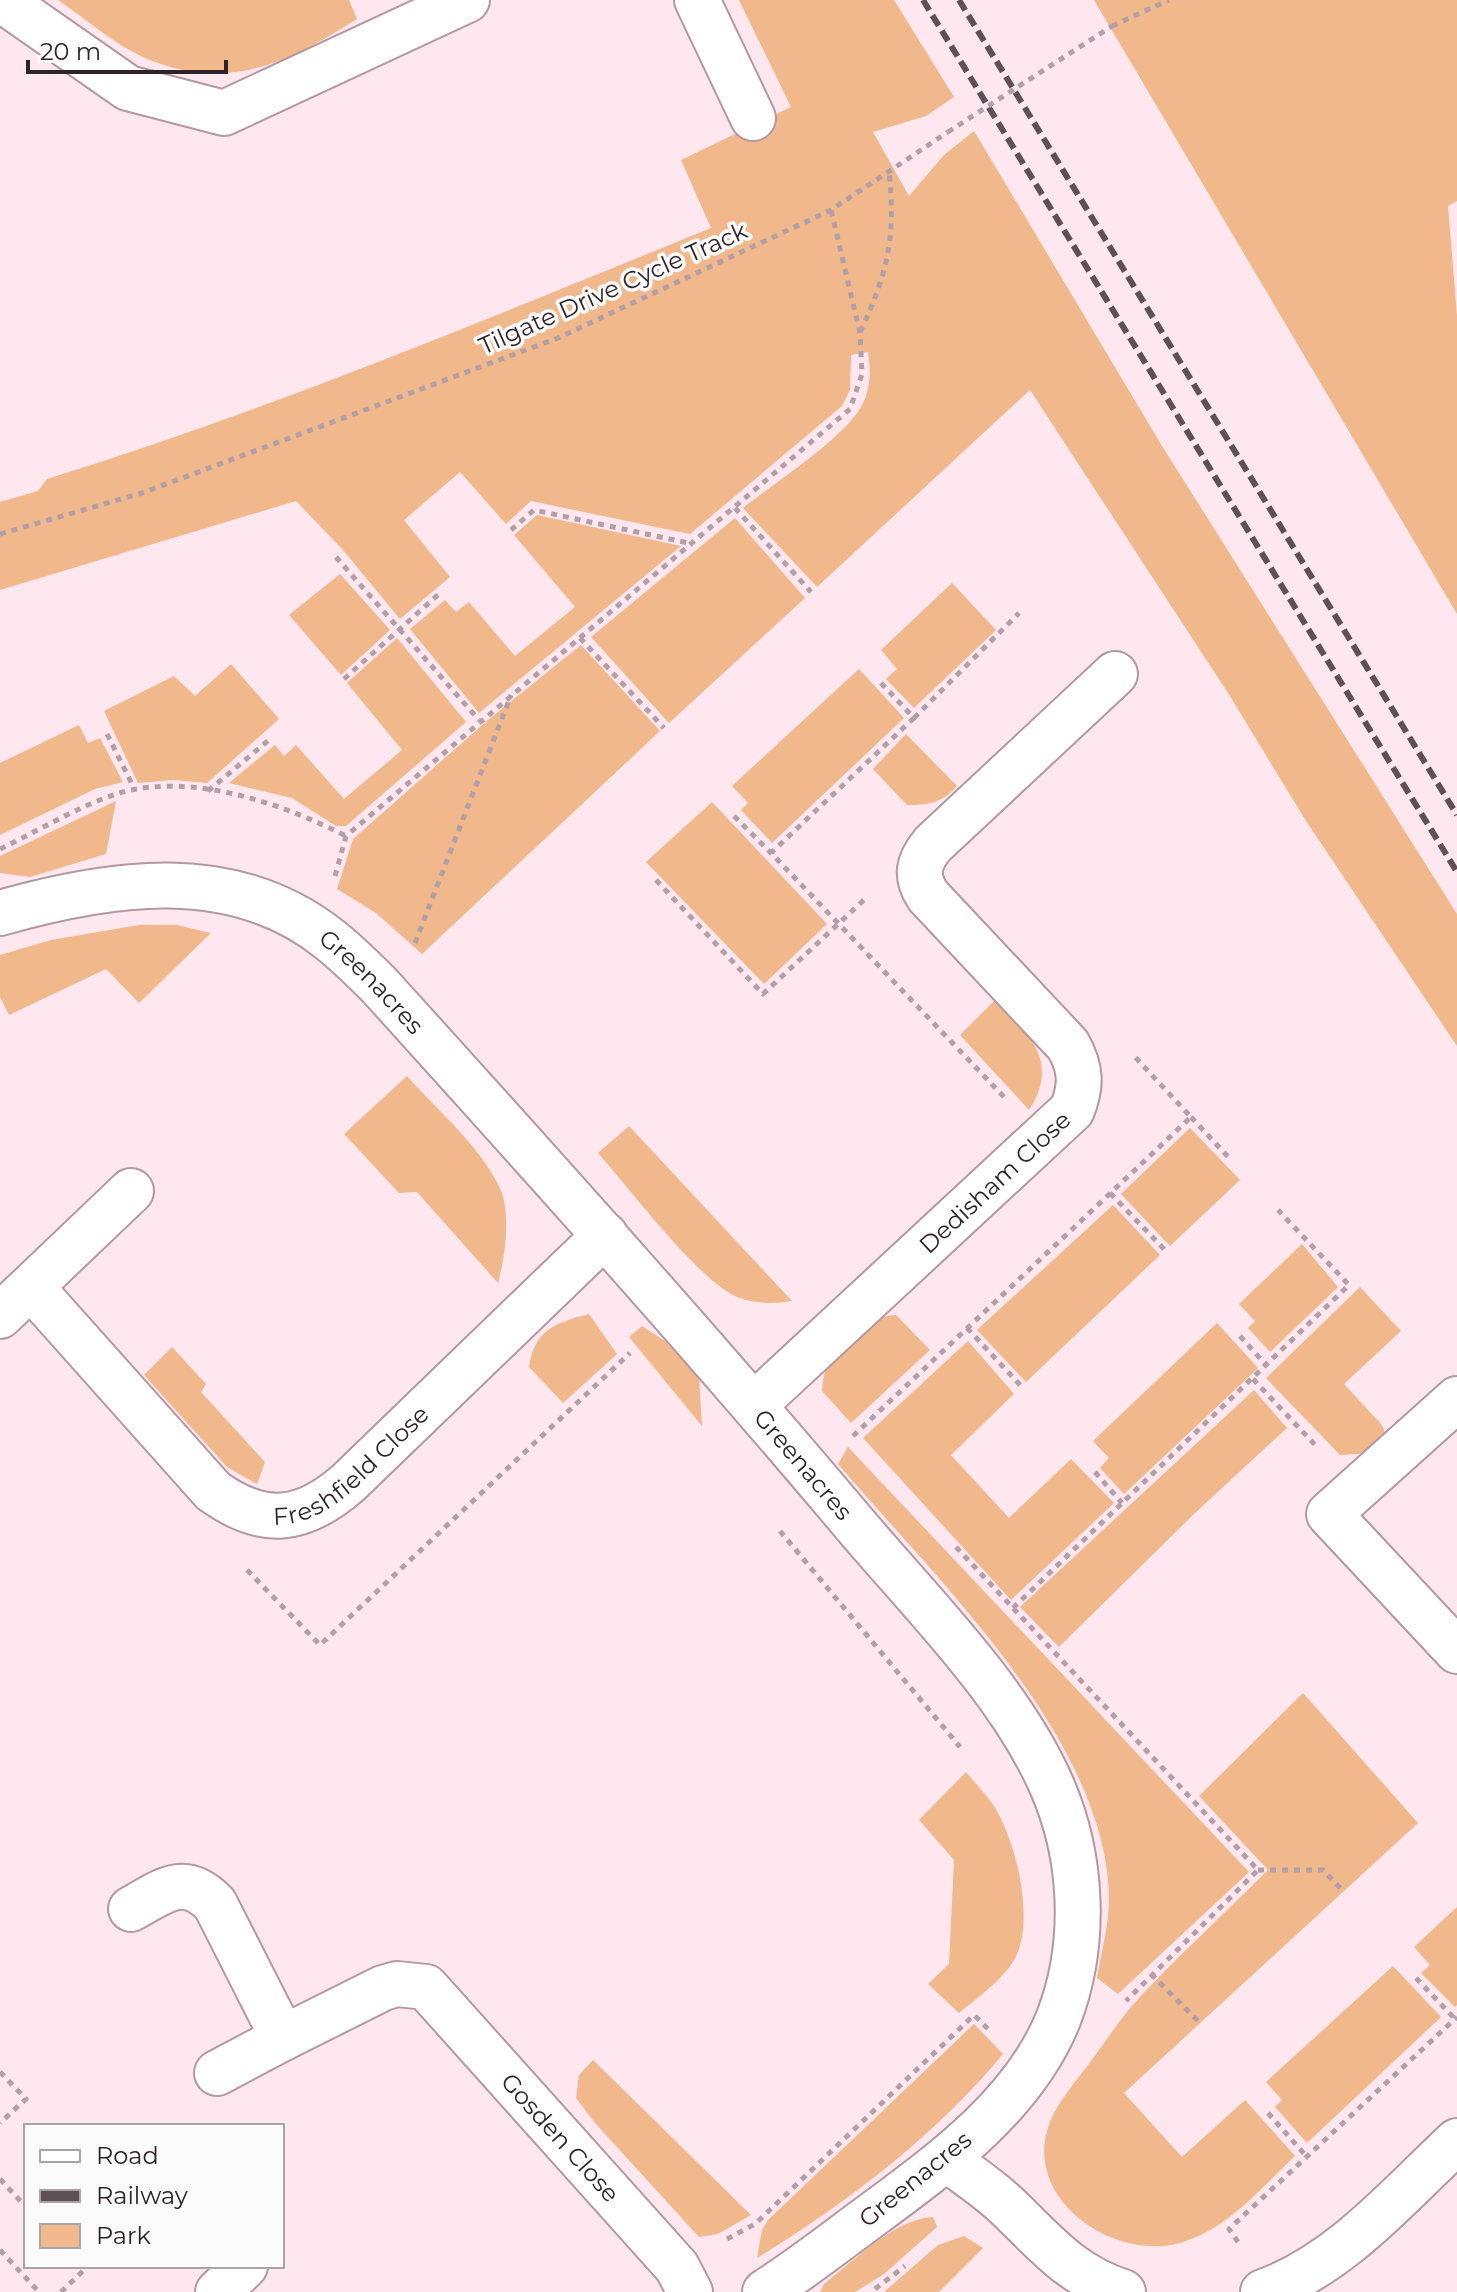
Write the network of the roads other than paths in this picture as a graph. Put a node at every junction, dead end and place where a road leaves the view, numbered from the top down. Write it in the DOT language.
graph roads {
  1 [pos="2,0"];
  2 [pos="467,0"];
  3 [pos="697,0"];
  4 [pos="753,118"];
  5 [pos="1115,674"];
  6 [pos="0,913"];
  7 [pos="131,1191"];
  8 [pos="605,1235"];
  9 [pos="15,1302"];
  10 [pos="1457,1399"];
  11 [pos="754,1405"];
  12 [pos="1457,1651"];
  13 [pos="131,1909"];
  14 [pos="283,2038"];
  15 [pos="217,2073"];
  16 [pos="1457,2141"];
  17 [pos="947,2159"];
  18 [pos="243,2268"];
  19 [pos="684,2280"];
  20 [pos="1266,2291"];
  21 [pos="218,2292"];
  22 [pos="765,2292"];
  23 [pos="1123,2292"];
  1 -- 2 [label="street"];
  3 -- 4 [label="street"];
  5 -- 11 [label="street, Dedisham Close"];
  6 -- 8 [label="street, Greenacres"];
  7 -- 9 [label="street"];
  8 -- 9 [label="street, Freshfield Close"];
  8 -- 11 [label="street, Greenacres"];
  10 -- 12 [label="street"];
  11 -- 17 [label="street, Greenacres"];
  13 -- 14 [label="street"];
  14 -- 15 [label="street"];
  14 -- 19 [label="street, Gosden Close"];
  16 -- 20 [label="street"];
  17 -- 22 [label="street, Greenacres"];
  17 -- 23 [label="street"];
  18 -- 21 [label="street"];
}
